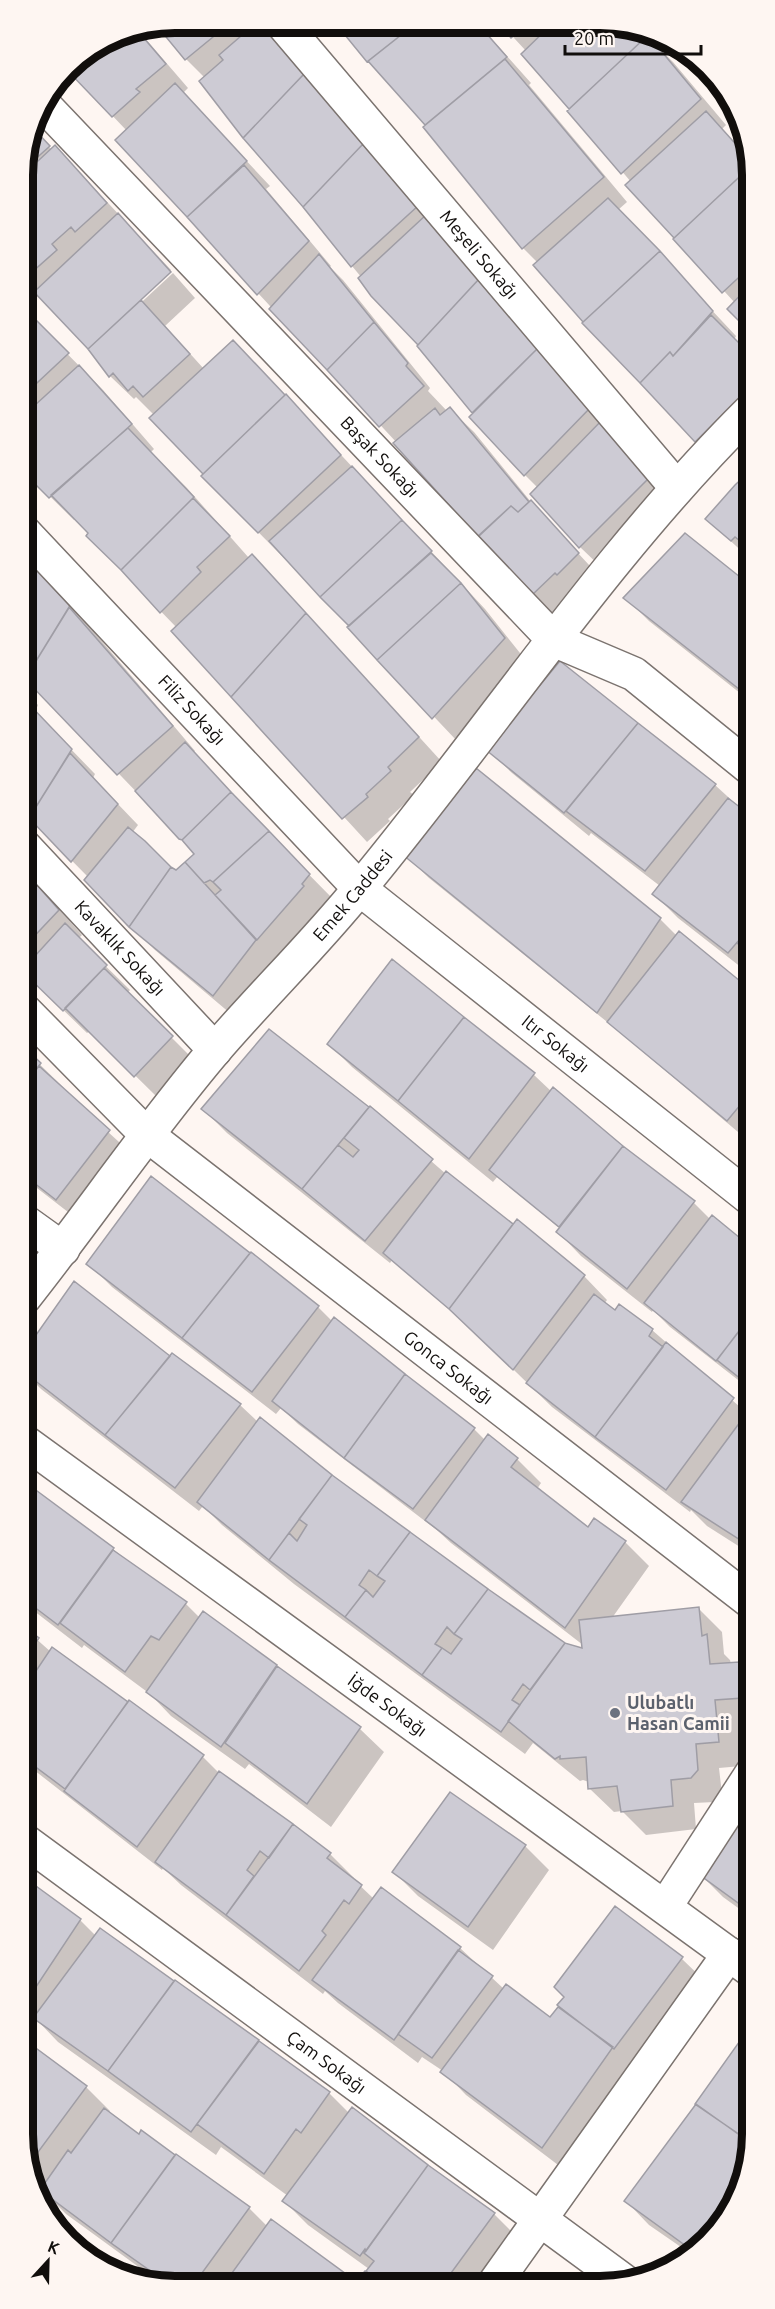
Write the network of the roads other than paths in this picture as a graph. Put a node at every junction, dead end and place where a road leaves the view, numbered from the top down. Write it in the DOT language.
graph roads {
  1 [pos="290,33"];
  2 [pos="49,110"];
  3 [pos="742,419"];
  4 [pos="677,488"];
  5 [pos="33,542"];
  6 [pos="554,640"];
  7 [pos="742,762"];
  8 [pos="33,856"];
  9 [pos="360,889"];
  10 [pos="33,1019"];
  11 [pos="215,1050"];
  12 [pos="146,1134"];
  13 [pos="742,1192"];
  14 [pos="33,1227"];
  15 [pos="63,1249"];
  16 [pos="33,1287"];
  17 [pos="33,1448"];
  18 [pos="742,1594"];
  19 [pos="742,1788"];
  20 [pos="33,1847"];
  21 [pos="665,1907"];
  22 [pos="740,1962"];
  23 [pos="539,2219"];
  24 [pos="617,2275"];
  25 [pos="500,2276"];
  1 -- 4 [label="street, Meşeli Sokağı"];
  2 -- 6 [label="street, Başak Sokağı"];
  3 -- 4 [label="street, Emek Caddesi"];
  4 -- 6 [label="street, Emek Caddesi"];
  5 -- 9 [label="street, Filiz Sokağı"];
  6 -- 7 [label="street, Başak Sokağı"];
  6 -- 9 [label="street, Emek Caddesi"];
  8 -- 11 [label="street, Kavaklık Sokağı"];
  9 -- 11 [label="street, Emek Caddesi"];
  9 -- 13 [label="street, Itır Sokağı"];
  10 -- 12 [label="street, Gonca Sokağı"];
  11 -- 12 [label="street, Emek Caddesi"];
  12 -- 15 [label="street, Emek Caddesi"];
  12 -- 18 [label="street, Gonca Sokağı"];
  14 -- 15 [label="street"];
  15 -- 16 [label="street, Emek Caddesi"];
  17 -- 21 [label="street, İğde Sokağı"];
  19 -- 21 [label="street"];
  20 -- 23 [label="street, Çam Sokağı"];
  21 -- 22 [label="street, İğde Sokağı"];
  22 -- 23 [label="street"];
  23 -- 24 [label="street, Çam Sokağı"];
  23 -- 25 [label="street"];
}
